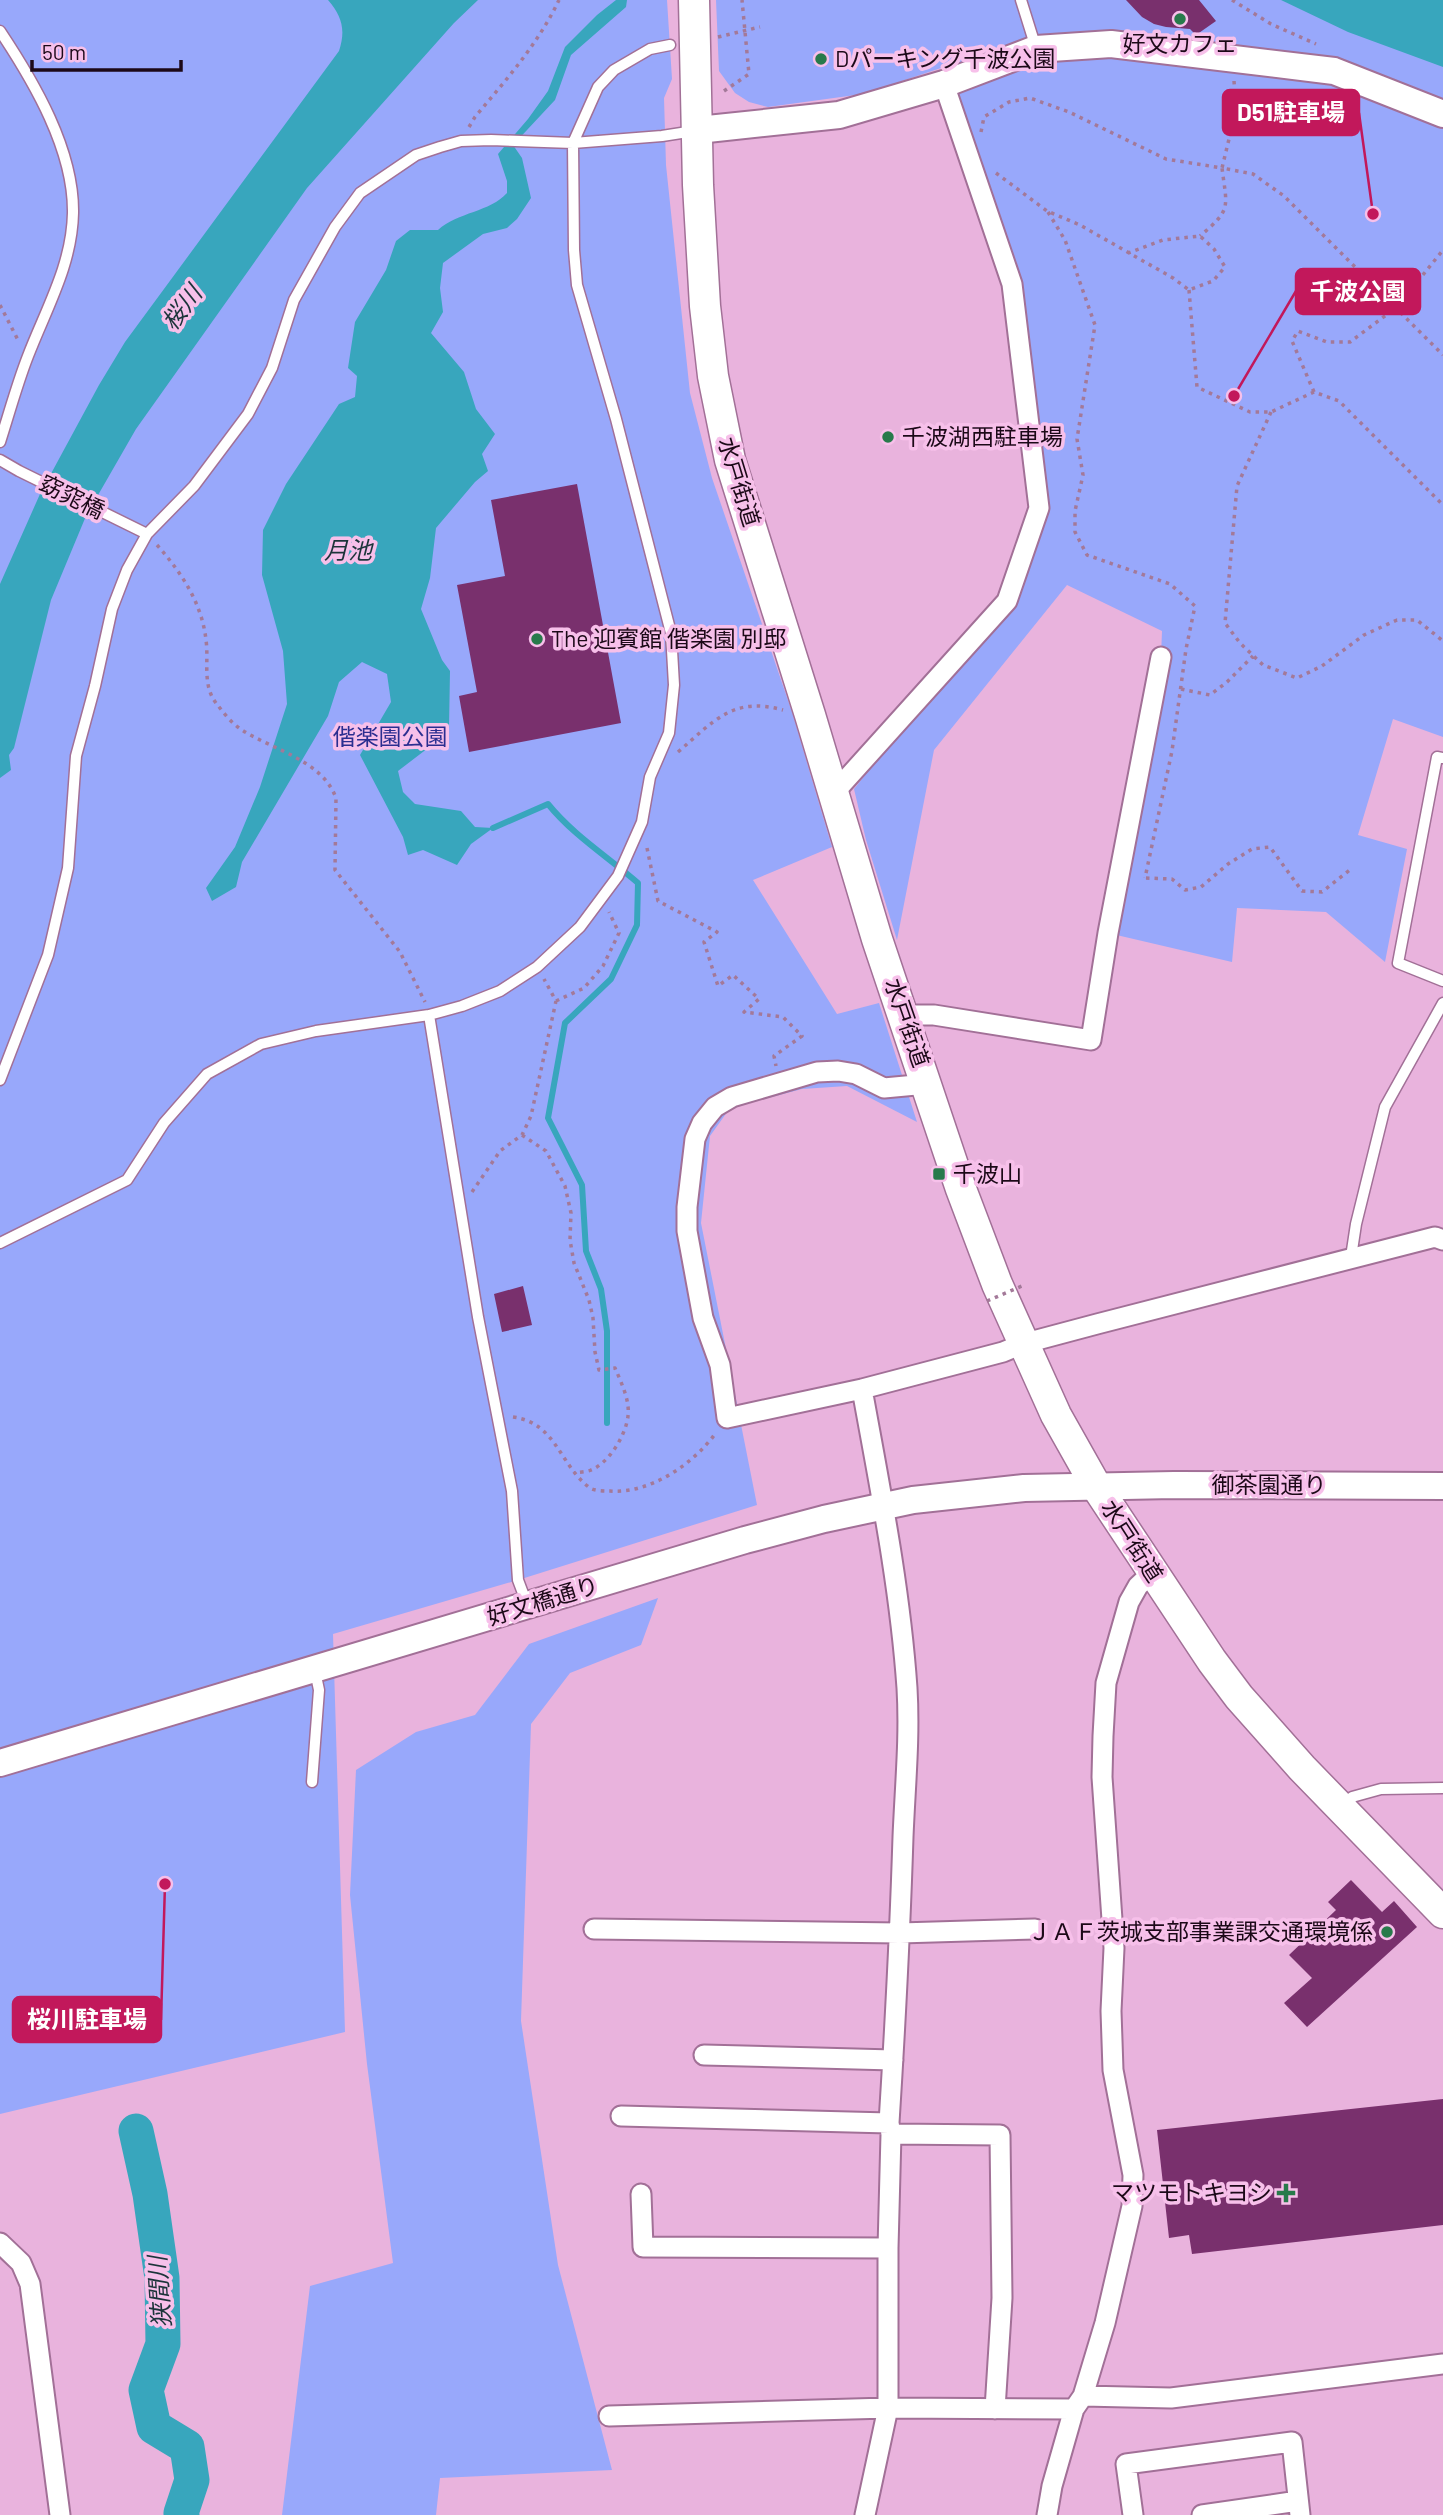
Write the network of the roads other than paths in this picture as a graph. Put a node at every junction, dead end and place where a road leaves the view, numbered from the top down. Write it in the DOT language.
graph roads {
  1 [pos="694,0"];
  2 [pos="1021,0"];
  3 [pos="0,32"];
  4 [pos="670,45"];
  5 [pos="1036,49"];
  6 [pos="944,84"];
  7 [pos="1443,114"];
  8 [pos="698,130"];
  9 [pos="573,143"];
  10 [pos="0,442"];
  11 [pos="0,460"];
  12 [pos="147,534"];
  13 [pos="1161,657"];
  14 [pos="1443,758"];
  15 [pos="832,794"];
  16 [pos="1443,981"];
  17 [pos="1443,1003"];
  18 [pos="429,1015"];
  19 [pos="903,1015"];
  20 [pos="0,1080"];
  21 [pos="928,1084"];
  22 [pos="1443,1240"];
  23 [pos="0,1243"];
  24 [pos="1351,1257"];
  25 [pos="1022,1344"];
  26 [pos="862,1389"];
  27 [pos="1096,1486"];
  28 [pos="1443,1486"];
  29 [pos="885,1506"];
  30 [pos="1152,1573"];
  31 [pos="527,1606"];
  32 [pos="314,1669"];
  33 [pos="0,1763"];
  34 [pos="312,1782"];
  35 [pos="1443,1788"];
  36 [pos="1345,1812"];
  37 [pos="1443,1913"];
  38 [pos="594,1928"];
  39 [pos="1035,1929"];
  40 [pos="900,1933"];
  41 [pos="704,2056"];
  42 [pos="893,2060"];
  43 [pos="621,2116"];
  44 [pos="890,2129"];
  45 [pos="640,2194"];
  46 [pos="0,2243"];
  47 [pos="887,2248"];
  48 [pos="1443,2364"];
  49 [pos="1078,2402"];
  50 [pos="888,2408"];
  51 [pos="995,2409"];
  52 [pos="609,2416"];
  53 [pos="1299,2508"];
  54 [pos="60,2515"];
  55 [pos="865,2515"];
  56 [pos="1047,2515"];
  57 [pos="1133,2515"];
  58 [pos="1202,2515"];
  1 -- 8 [label="main road, 水戸街道"];
  2 -- 5 [label="lane"];
  3 -- 10 [label="lane"];
  4 -- 9 [label="lane"];
  5 -- 6 [label="street"];
  5 -- 7 [label="street"];
  6 -- 8 [label="street"];
  6 -- 15 [label="street"];
  8 -- 9 [label="lane"];
  8 -- 15 [label="main road, 水戸街道"];
  9 -- 12 [label="lane"];
  9 -- 18 [label="lane"];
  11 -- 12 [label="lane, 窈窕橋"];
  12 -- 20 [label="lane"];
  13 -- 19 [label="street"];
  14 -- 16 [label="lane"];
  15 -- 19 [label="main road, 水戸街道"];
  17 -- 24 [label="lane"];
  18 -- 23 [label="lane"];
  18 -- 31 [label="lane"];
  19 -- 21 [label="main road, 水戸街道"];
  21 -- 25 [label="main road, 水戸街道"];
  21 -- 26 [label="street"];
  22 -- 24 [label="street"];
  24 -- 25 [label="street"];
  25 -- 26 [label="street"];
  25 -- 27 [label="main road, 水戸街道"];
  26 -- 29 [label="street"];
  27 -- 28 [label="street, 御茶園通り"];
  27 -- 29 [label="street, 好文橋通り"];
  27 -- 30 [label="main road, 水戸街道"];
  29 -- 31 [label="street, 好文橋通り"];
  29 -- 40 [label="street"];
  30 -- 36 [label="main road, 水戸街道"];
  30 -- 49 [label="street"];
  31 -- 32 [label="street, 好文橋通り"];
  32 -- 33 [label="street, 好文橋通り"];
  32 -- 34 [label="lane"];
  35 -- 36 [label="lane"];
  36 -- 37 [label="main road, 水戸街道"];
  38 -- 40 [label="street"];
  39 -- 40 [label="street"];
  40 -- 42 [label="street"];
  41 -- 42 [label="street"];
  42 -- 44 [label="street"];
  43 -- 44 [label="street"];
  44 -- 47 [label="street"];
  44 -- 51 [label="street"];
  45 -- 47 [label="street"];
  46 -- 54 [label="street"];
  47 -- 50 [label="street"];
  48 -- 49 [label="street"];
  49 -- 51 [label="street"];
  49 -- 56 [label="street"];
  50 -- 51 [label="street"];
  50 -- 52 [label="street"];
  50 -- 55 [label="street"];
  53 -- 57 [label="street"];
  53 -- 58 [label="street"];
}
